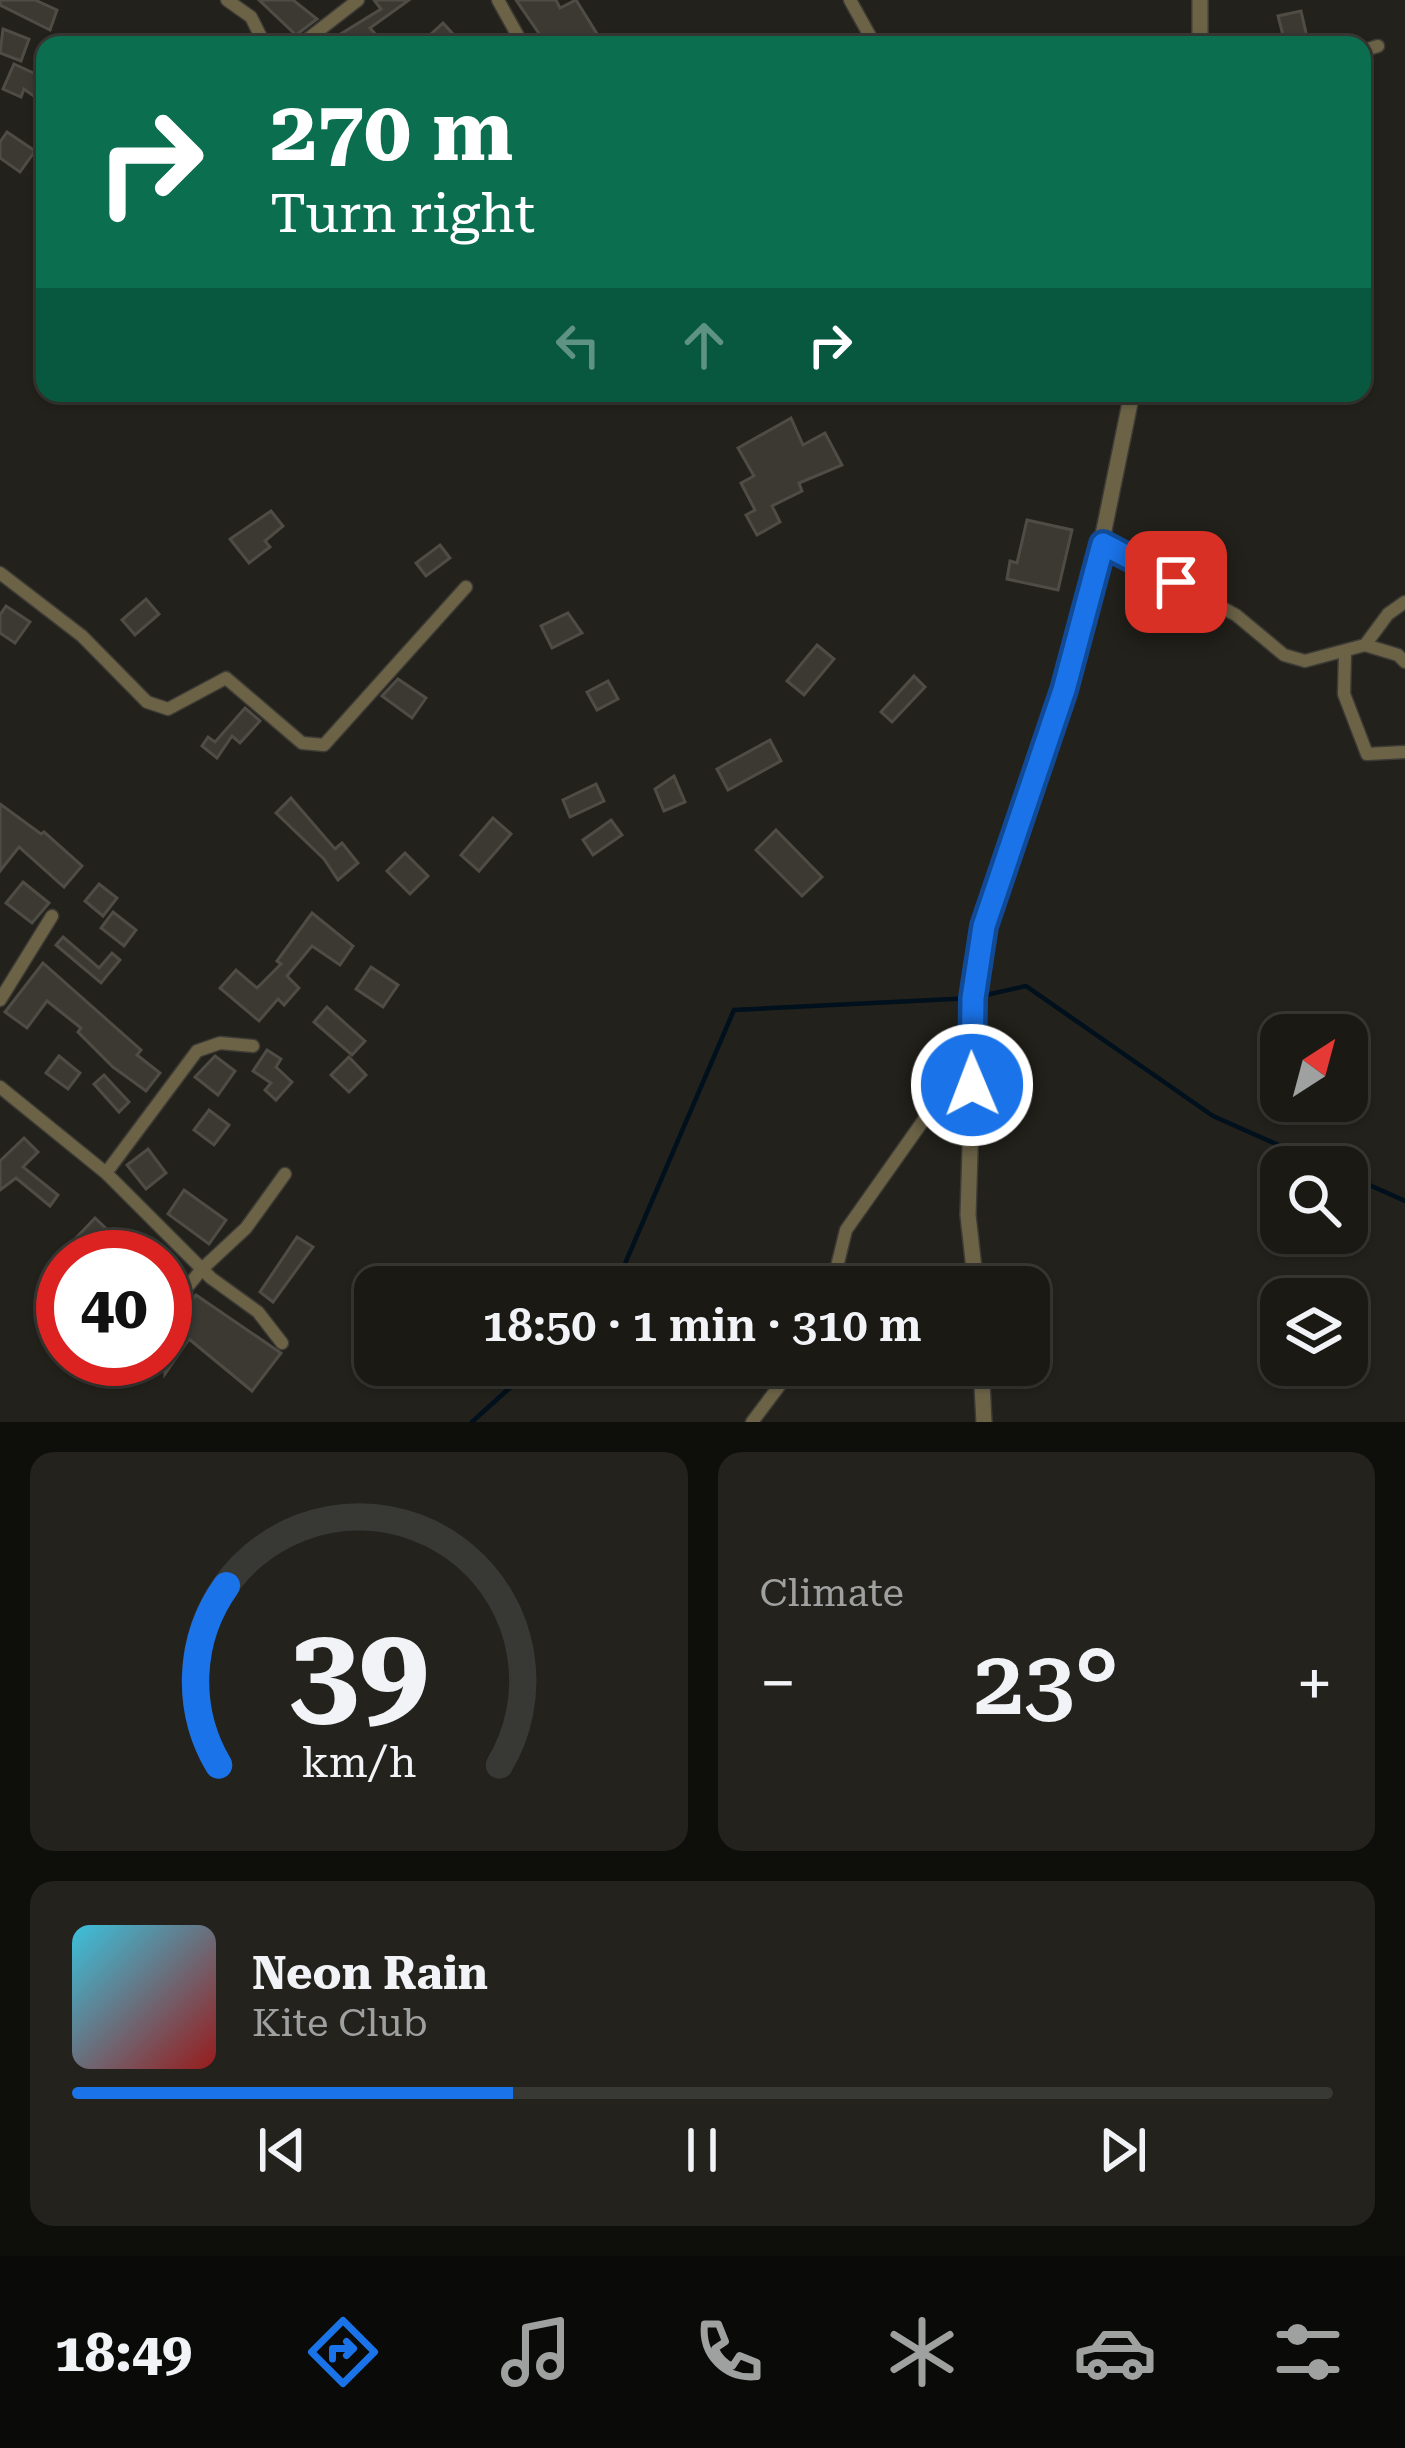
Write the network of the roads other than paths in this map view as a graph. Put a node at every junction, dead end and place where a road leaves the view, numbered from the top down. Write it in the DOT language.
graph roads {
  1 [pos="227,0"];
  2 [pos="358,0"];
  3 [pos="498,0"];
  4 [pos="850,0"];
  5 [pos="1200,0"];
  6 [pos="260,36"];
  7 [pos="312,36"];
  8 [pos="518,36"];
  9 [pos="870,36"];
  10 [pos="1200,36"];
  11 [pos="1378,46"];
  12 [pos="1371,48"];
  13 [pos="1130,402"];
  14 [pos="1103,544"];
  15 [pos="0,573"];
  16 [pos="466,587"];
  17 [pos="1405,602"];
  18 [pos="1364,645"];
  19 [pos="1345,653"];
  20 [pos="1405,662"];
  21 [pos="1405,752"];
  22 [pos="52,916"];
  23 [pos="0,1000"];
  24 [pos="253,1046"];
  25 [pos="971,1053"];
  26 [pos="0,1087"];
  27 [pos="106,1173"];
  28 [pos="285,1174"];
  29 [pos="837,1266"];
  30 [pos="974,1266"];
  31 [pos="202,1269"];
  32 [pos="192,1281"];
  33 [pos="282,1342"];
  34 [pos="779,1386"];
  35 [pos="982,1386"];
  36 [pos="752,1422"];
  37 [pos="984,1422"];
  1 -- 6 [label="street"];
  2 -- 7 [label="street"];
  3 -- 8 [label="street"];
  4 -- 9 [label="street"];
  5 -- 10 [label="street"];
  11 -- 12 [label="street"];
  13 -- 14 [label="street"];
  14 -- 19 [label="street"];
  14 -- 25 [label="street"];
  15 -- 16 [label="street"];
  17 -- 18 [label="street"];
  18 -- 19 [label="street"];
  18 -- 20 [label="street"];
  19 -- 21 [label="street"];
  22 -- 23 [label="street"];
  24 -- 27 [label="street"];
  25 -- 29 [label="street"];
  25 -- 30 [label="street"];
  26 -- 27 [label="street"];
  27 -- 31 [label="street"];
  28 -- 31 [label="street"];
  31 -- 32 [label="street"];
  31 -- 33 [label="street"];
  34 -- 36 [label="street"];
  35 -- 37 [label="street"];
}
